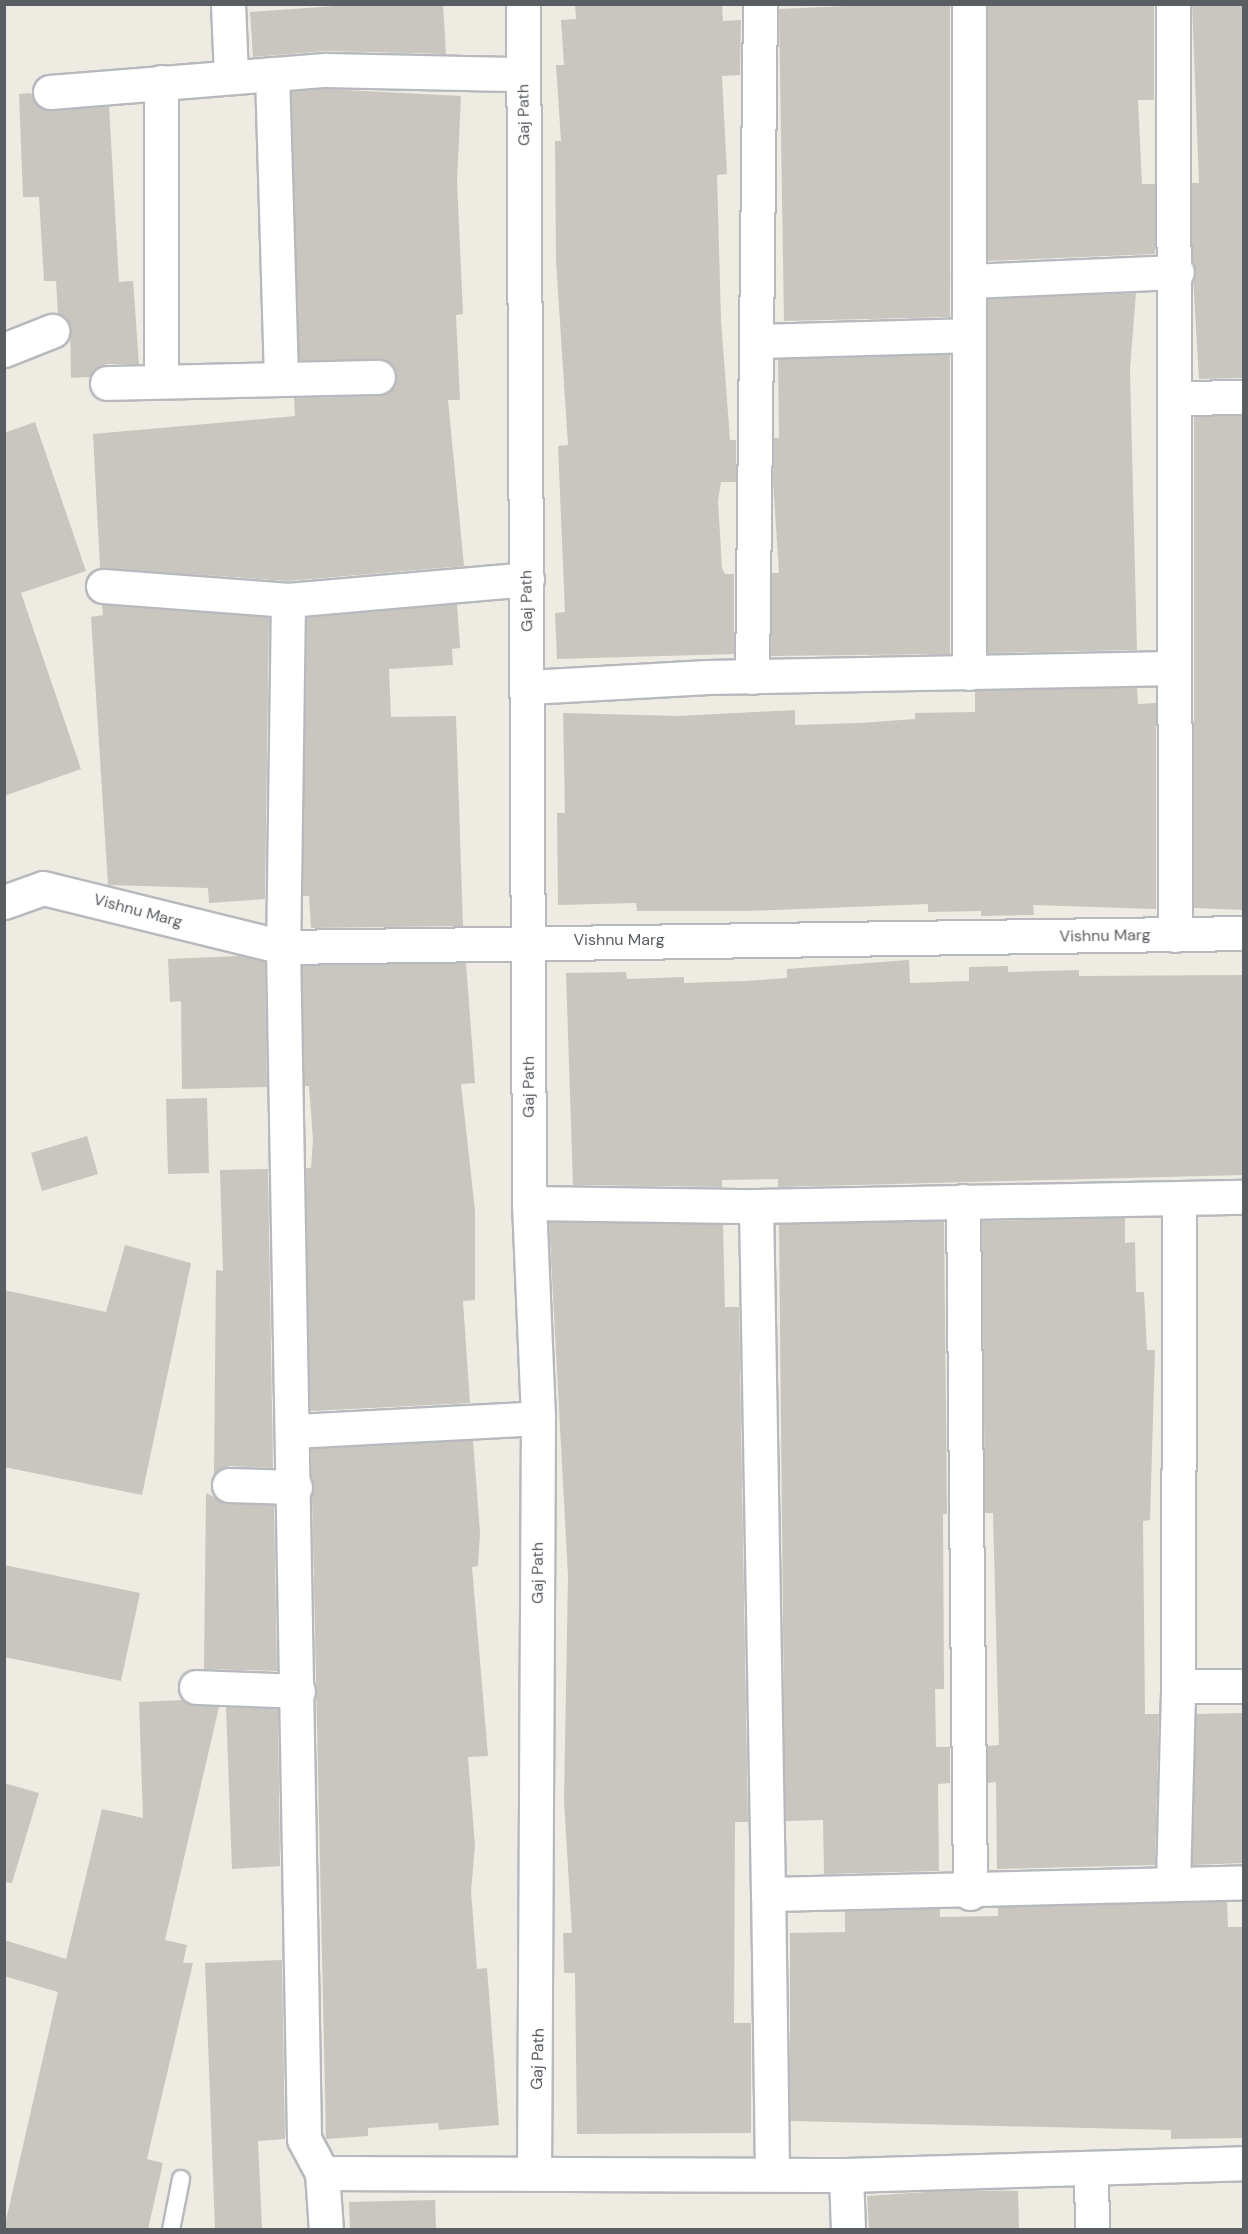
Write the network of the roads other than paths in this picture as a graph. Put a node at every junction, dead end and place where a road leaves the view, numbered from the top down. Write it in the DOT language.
graph roads {
  1 [pos="228,4"];
  2 [pos="523,4"];
  3 [pos="760,4"];
  4 [pos="969,4"];
  5 [pos="1173,4"];
  6 [pos="272,74"];
  7 [pos="523,75"];
  8 [pos="231,77"];
  9 [pos="161,82"];
  10 [pos="50,92"];
  11 [pos="1177,272"];
  12 [pos="969,281"];
  13 [pos="52,331"];
  14 [pos="967,334"];
  15 [pos="756,340"];
  16 [pos="4,350"];
  17 [pos="378,377"];
  18 [pos="281,378"];
  19 [pos="161,381"];
  20 [pos="107,383"];
  21 [pos="1244,397"];
  22 [pos="1176,398"];
  23 [pos="527,579"];
  24 [pos="103,586"];
  25 [pos="288,600"];
  26 [pos="1174,668"];
  27 [pos="969,673"];
  28 [pos="752,677"];
  29 [pos="528,687"];
  30 [pos="4,902"];
  31 [pos="1244,933"];
  32 [pos="1175,935"];
  33 [pos="529,940"];
  34 [pos="283,947"];
  35 [pos="1244,1197"];
  36 [pos="1179,1198"];
  37 [pos="963,1201"];
  38 [pos="529,1203"];
  39 [pos="756,1206"];
  40 [pos="538,1418"];
  41 [pos="294,1431"];
  42 [pos="229,1485"];
  43 [pos="295,1487"];
  44 [pos="1178,1686"];
  45 [pos="1244,1686"];
  46 [pos="196,1687"];
  47 [pos="298,1691"];
  48 [pos="1244,1882"];
  49 [pos="1173,1883"];
  50 [pos="970,1893"];
  51 [pos="768,1894"];
  52 [pos="1244,2163"];
  53 [pos="1091,2169"];
  54 [pos="534,2170"];
  55 [pos="772,2171"];
  56 [pos="322,2173"];
  57 [pos="846,2175"];
  58 [pos="181,2179"];
  59 [pos="171,2229"];
  60 [pos="326,2229"];
  61 [pos="848,2229"];
  62 [pos="1092,2229"];
  1 -- 8 [label="street"];
  2 -- 7 [label="street, Gaj Path"];
  3 -- 15 [label="street"];
  4 -- 12 [label="street"];
  5 -- 11 [label="street"];
  6 -- 7 [label="street"];
  6 -- 8 [label="street"];
  6 -- 18 [label="street"];
  7 -- 23 [label="street, Gaj Path"];
  8 -- 9 [label="street"];
  9 -- 10 [label="street"];
  9 -- 19 [label="street"];
  11 -- 12 [label="street"];
  11 -- 22 [label="street"];
  12 -- 14 [label="street"];
  13 -- 16 [label="street"];
  14 -- 15 [label="street"];
  14 -- 27 [label="street"];
  15 -- 28 [label="street"];
  17 -- 18 [label="street"];
  18 -- 19 [label="street"];
  19 -- 20 [label="street"];
  21 -- 22 [label="street"];
  22 -- 26 [label="street"];
  23 -- 25 [label="street"];
  23 -- 29 [label="street, Gaj Path"];
  24 -- 25 [label="street"];
  25 -- 34 [label="street"];
  26 -- 27 [label="street"];
  26 -- 32 [label="street"];
  27 -- 28 [label="street"];
  28 -- 29 [label="street"];
  29 -- 33 [label="street, Gaj Path"];
  30 -- 34 [label="street, Vishnu Marg"];
  31 -- 32 [label="street, Vishnu Marg"];
  32 -- 33 [label="street, Vishnu Marg"];
  33 -- 34 [label="street, Vishnu Marg"];
  33 -- 38 [label="street, Gaj Path"];
  34 -- 41 [label="street"];
  35 -- 36 [label="street"];
  36 -- 37 [label="street"];
  36 -- 44 [label="street"];
  37 -- 39 [label="street"];
  37 -- 50 [label="street"];
  38 -- 39 [label="street"];
  38 -- 40 [label="street, Gaj Path"];
  39 -- 51 [label="street"];
  40 -- 41 [label="street"];
  40 -- 54 [label="street, Gaj Path"];
  41 -- 43 [label="street"];
  42 -- 43 [label="street"];
  43 -- 47 [label="street"];
  44 -- 45 [label="street"];
  44 -- 49 [label="street"];
  46 -- 47 [label="street"];
  47 -- 56 [label="street"];
  48 -- 49 [label="street"];
  49 -- 50 [label="street"];
  50 -- 51 [label="street"];
  51 -- 55 [label="street"];
  52 -- 53 [label="street"];
  53 -- 57 [label="street"];
  53 -- 62 [label="street"];
  54 -- 55 [label="street"];
  54 -- 56 [label="street"];
  55 -- 57 [label="street"];
  56 -- 60 [label="street"];
  57 -- 61 [label="street"];
  58 -- 59 [label="lane"];
}
